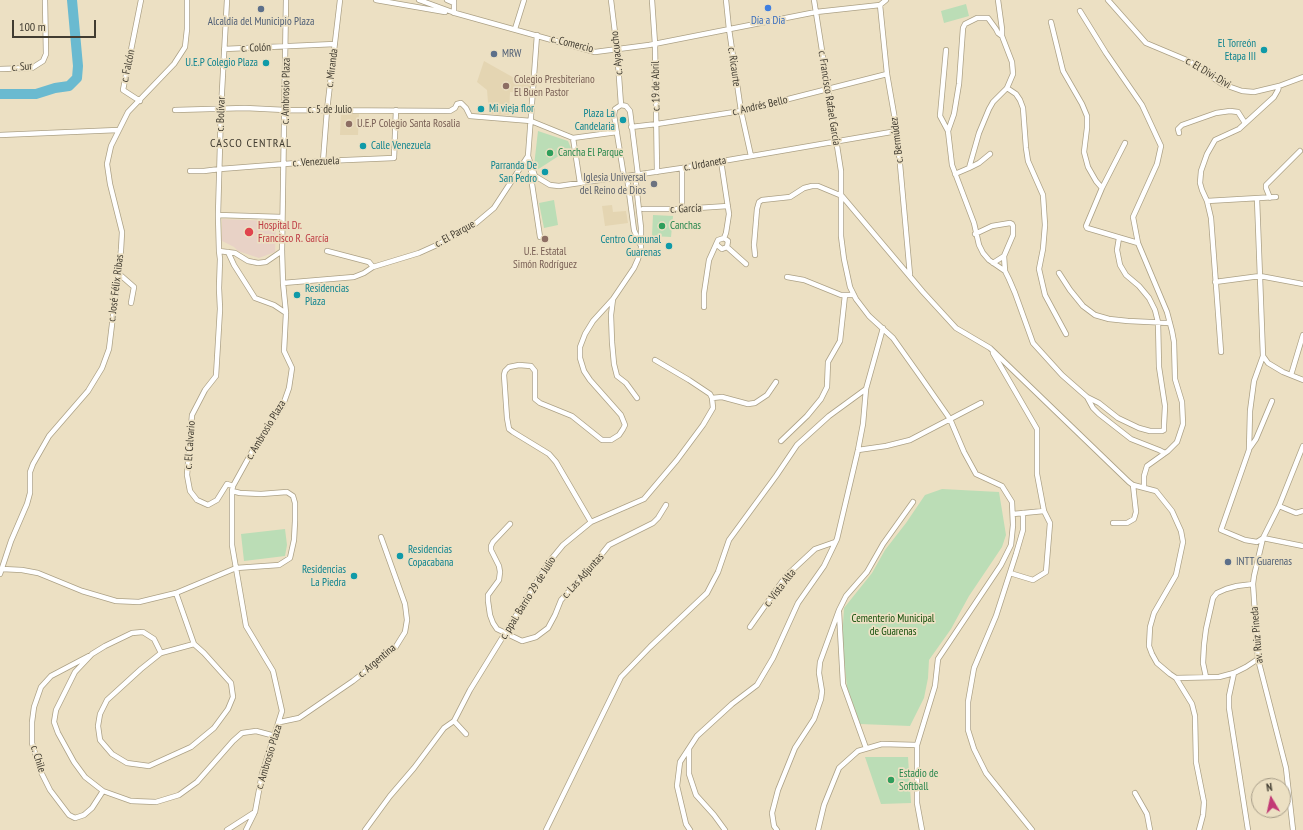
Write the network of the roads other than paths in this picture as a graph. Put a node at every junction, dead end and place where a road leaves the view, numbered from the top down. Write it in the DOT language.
graph roads {
  1 [pos="45,0"];
  2 [pos="142,0"];
  3 [pos="187,0"];
  4 [pos="227,0"];
  5 [pos="286,0"];
  6 [pos="340,0"];
  7 [pos="376,0"];
  8 [pos="419,0"];
  9 [pos="447,0"];
  10 [pos="524,0"];
  11 [pos="611,0"];
  12 [pos="652,0"];
  13 [pos="726,0"];
  14 [pos="814,0"];
  15 [pos="886,0"];
  16 [pos="998,0"];
  17 [pos="1108,0"];
  18 [pos="454,2"];
  19 [pos="880,5"];
  20 [pos="1080,11"];
  21 [pos="816,12"];
  22 [pos="455,13"];
  23 [pos="1051,22"];
  24 [pos="515,29"];
  25 [pos="729,29"];
  26 [pos="537,35"];
  27 [pos="1002,36"];
  28 [pos="335,44"];
  29 [pos="655,44"];
  30 [pos="286,47"];
  31 [pos="224,49"];
  32 [pos="617,49"];
  33 [pos="946,50"];
  34 [pos="0,69"];
  35 [pos="887,74"];
  36 [pos="1303,77"];
  37 [pos="1279,86"];
  38 [pos="1007,88"];
  39 [pos="828,89"];
  40 [pos="140,101"];
  41 [pos="621,105"];
  42 [pos="221,108"];
  43 [pos="175,110"];
  44 [pos="285,110"];
  45 [pos="328,110"];
  46 [pos="396,110"];
  47 [pos="741,111"];
  48 [pos="531,121"];
  49 [pos="1245,123"];
  50 [pos="657,124"];
  51 [pos="631,127"];
  52 [pos="118,130"];
  53 [pos="948,130"];
  54 [pos="897,131"];
  55 [pos="617,132"];
  56 [pos="1179,133"];
  57 [pos="0,134"];
  58 [pos="573,138"];
  59 [pos="837,141"];
  60 [pos="1125,143"];
  61 [pos="1300,151"];
  62 [pos="990,154"];
  63 [pos="528,156"];
  64 [pos="751,156"];
  65 [pos="323,161"];
  66 [pos="721,162"];
  67 [pos="284,164"];
  68 [pos="531,166"];
  69 [pos="682,168"];
  70 [pos="969,168"];
  71 [pos="220,169"];
  72 [pos="190,171"];
  73 [pos="657,172"];
  74 [pos="955,174"];
  75 [pos="637,175"];
  76 [pos="626,177"];
  77 [pos="580,183"];
  78 [pos="1102,188"];
  79 [pos="842,196"];
  80 [pos="1276,197"];
  81 [pos="1270,198"];
  82 [pos="1257,199"];
  83 [pos="1207,201"];
  84 [pos="728,206"];
  85 [pos="643,209"];
  86 [pos="682,209"];
  87 [pos="218,216"];
  88 [pos="282,217"];
  89 [pos="975,234"];
  90 [pos="540,237"];
  91 [pos="724,238"];
  92 [pos="1119,238"];
  93 [pos="1138,243"];
  94 [pos="717,245"];
  95 [pos="727,247"];
  96 [pos="641,248"];
  97 [pos="219,251"];
  98 [pos="282,251"];
  99 [pos="327,251"];
  100 [pos="228,252"];
  101 [pos="755,255"];
  102 [pos="1004,256"];
  103 [pos="993,263"];
  104 [pos="746,264"];
  105 [pos="373,267"];
  106 [pos="1005,271"];
  107 [pos="118,273"];
  108 [pos="1059,273"];
  109 [pos="910,275"];
  110 [pos="1260,276"];
  111 [pos="787,277"];
  112 [pos="1215,282"];
  113 [pos="283,283"];
  114 [pos="1303,284"];
  115 [pos="845,295"];
  116 [pos="854,295"];
  117 [pos="613,298"];
  118 [pos="131,303"];
  119 [pos="704,307"];
  120 [pos="286,313"];
  121 [pos="1158,322"];
  122 [pos="1170,323"];
  123 [pos="883,328"];
  124 [pos="1066,334"];
  125 [pos="1303,335"];
  126 [pos="990,348"];
  127 [pos="1221,352"];
  128 [pos="1263,356"];
  129 [pos="655,360"];
  130 [pos="1291,375"];
  131 [pos="1303,380"];
  132 [pos="776,382"];
  133 [pos="866,389"];
  134 [pos="1087,397"];
  135 [pos="637,398"];
  136 [pos="712,398"];
  137 [pos="1272,400"];
  138 [pos="981,403"];
  139 [pos="950,419"];
  140 [pos="781,441"];
  141 [pos="1303,446"];
  142 [pos="858,450"];
  143 [pos="1249,450"];
  144 [pos="1165,453"];
  145 [pos="1133,485"];
  146 [pos="1144,487"];
  147 [pos="232,489"];
  148 [pos="913,502"];
  149 [pos="666,505"];
  150 [pos="1278,506"];
  151 [pos="1303,510"];
  152 [pos="1044,512"];
  153 [pos="1023,513"];
  154 [pos="1013,514"];
  155 [pos="591,522"];
  156 [pos="1113,523"];
  157 [pos="510,524"];
  158 [pos="381,537"];
  159 [pos="1263,538"];
  160 [pos="835,542"];
  161 [pos="1303,546"];
  162 [pos="236,568"];
  163 [pos="1,572"];
  164 [pos="1010,573"];
  165 [pos="1253,584"];
  166 [pos="176,594"];
  167 [pos="839,610"];
  168 [pos="750,627"];
  169 [pos="505,634"];
  170 [pos="194,644"];
  171 [pos="162,653"];
  172 [pos="92,654"];
  173 [pos="1258,659"];
  174 [pos="1234,672"];
  175 [pos="1206,677"];
  176 [pos="1176,678"];
  177 [pos="454,721"];
  178 [pos="280,722"];
  179 [pos="466,734"];
  180 [pos="275,736"];
  181 [pos="917,745"];
  182 [pos="866,748"];
  183 [pos="689,749"];
  184 [pos="102,791"];
  185 [pos="1135,793"];
  186 [pos="255,812"];
  187 [pos="227,830"];
  188 [pos="246,830"];
  189 [pos="365,830"];
  190 [pos="546,830"];
  191 [pos="690,830"];
  192 [pos="726,830"];
  193 [pos="777,830"];
  194 [pos="818,830"];
  195 [pos="922,830"];
  196 [pos="1032,830"];
  197 [pos="1150,830"];
  198 [pos="1199,830"];
  199 [pos="1248,830"];
  200 [pos="1293,830"];
  1 -- 34 [label="street, c. Sur"];
  2 -- 40 [label="street, c. Falcón"];
  3 -- 40 [label="street, c. José Félix Ribas"];
  4 -- 31 [label="street, c. Bolívar"];
  5 -- 30 [label="street, c. Ambrosio Plaza"];
  6 -- 28 [label="street, c. Miranda"];
  7 -- 22 [label="street"];
  8 -- 22 [label="street, c. Comercio"];
  9 -- 18 [label="street"];
  10 -- 24 [label="street"];
  11 -- 32 [label="street, c. Ayacucho"];
  12 -- 29 [label="street, c. 19 de Abril"];
  13 -- 25 [label="street, c. Ricaurte"];
  14 -- 21 [label="street, c. Francisco Rafael García"];
  15 -- 19 [label="street"];
  16 -- 27 [label="street"];
  17 -- 37 [label="street, c. El Divi-Divi"];
  18 -- 22 [label="street"];
  19 -- 21 [label="street"];
  19 -- 35 [label="street, c. Bermúdez"];
  20 -- 93 [label="street"];
  21 -- 25 [label="street, c. Comercio"];
  21 -- 39 [label="street, c. Francisco Rafael García"];
  22 -- 24 [label="street, c. Comercio"];
  23 -- 78 [label="street"];
  24 -- 26 [label="street, c. Comercio"];
  25 -- 29 [label="street, c. Comercio"];
  25 -- 47 [label="street, c. Ricaurte"];
  26 -- 32 [label="street, c. Comercio"];
  26 -- 48 [label="street, c. El Parque"];
  27 -- 38 [label="street"];
  27 -- 53 [label="street"];
  28 -- 30 [label="street, c. Colón"];
  28 -- 45 [label="street, c. Miranda"];
  29 -- 32 [label="street, c. Comercio"];
  29 -- 50 [label="street, c. 19 de Abril"];
  30 -- 31 [label="street, c. Colón"];
  30 -- 44 [label="street, c. Ambrosio Plaza"];
  31 -- 42 [label="street, c. Bolívar"];
  32 -- 41 [label="street, c. Ayacucho"];
  33 -- 53 [label="street"];
  35 -- 39 [label="street, c. Andrés Bello"];
  35 -- 54 [label="street, c. Bermúdez"];
  36 -- 37 [label="street, c. El Divi-Divi"];
  37 -- 49 [label="street"];
  38 -- 70 [label="street"];
  38 -- 124 [label="street"];
  39 -- 47 [label="street, c. Andrés Bello"];
  39 -- 59 [label="street, c. Francisco Rafael García"];
  40 -- 52 [label="street, c. José Félix Ribas"];
  41 -- 51 [label="street, c. Ayacucho"];
  41 -- 55 [label="street, c. Ayacucho"];
  42 -- 43 [label="street, c. 5 de Julio"];
  42 -- 44 [label="street, c. 5 de Julio"];
  42 -- 71 [label="street, c. Bolívar"];
  44 -- 45 [label="street, c. 5 de Julio"];
  44 -- 67 [label="street, c. Ambrosio Plaza"];
  45 -- 46 [label="street, c. 5 de Julio"];
  45 -- 65 [label="street, c. Miranda"];
  46 -- 48 [label="street, c. 5 de Julio"];
  46 -- 65 [label="street, c. Venezuela"];
  47 -- 50 [label="street, c. Andrés Bello"];
  47 -- 64 [label="street, c. Ricaurte"];
  48 -- 58 [label="street"];
  48 -- 63 [label="street, c. El Parque"];
  49 -- 56 [label="street"];
  49 -- 83 [label="street"];
  50 -- 51 [label="street, c. Andrés Bello"];
  50 -- 73 [label="street, c. 19 de Abril"];
  51 -- 75 [label="street, c. Ayacucho"];
  52 -- 57 [label="street"];
  52 -- 107 [label="street, c. José Félix Ribas"];
  53 -- 74 [label="street"];
  54 -- 59 [label="street, c. Urdaneta"];
  54 -- 109 [label="street, c. Bermúdez"];
  55 -- 58 [label="street"];
  55 -- 76 [label="street, c. Ayacucho"];
  58 -- 77 [label="street"];
  59 -- 64 [label="street, c. Urdaneta"];
  59 -- 79 [label="street, c. Francisco Rafael García"];
  60 -- 78 [label="street"];
  61 -- 81 [label="street"];
  62 -- 70 [label="street"];
  63 -- 68 [label="street, c. Urdaneta"];
  63 -- 105 [label="street, c. El Parque"];
  64 -- 66 [label="street, c. Urdaneta"];
  65 -- 67 [label="street, c. Venezuela"];
  66 -- 69 [label="street, c. Urdaneta"];
  66 -- 84 [label="street"];
  67 -- 71 [label="street, c. Venezuela"];
  67 -- 88 [label="street, c. Ambrosio Plaza"];
  68 -- 77 [label="street, c. Urdaneta"];
  68 -- 90 [label="street"];
  69 -- 73 [label="street, c. Urdaneta"];
  69 -- 86 [label="street"];
  70 -- 74 [label="street"];
  71 -- 72 [label="street, c. Venezuela"];
  71 -- 87 [label="street, c. Bolívar"];
  73 -- 75 [label="street, c. Urdaneta"];
  74 -- 89 [label="street"];
  75 -- 76 [label="street, c. Urdaneta"];
  75 -- 96 [label="street"];
  76 -- 77 [label="street, c. Urdaneta"];
  76 -- 96 [label="street"];
  78 -- 92 [label="street"];
  79 -- 101 [label="street"];
  79 -- 109 [label="street"];
  79 -- 116 [label="street, c. Francisco Rafael García"];
  80 -- 81 [label="street"];
  81 -- 82 [label="street"];
  82 -- 83 [label="street"];
  82 -- 110 [label="street"];
  83 -- 112 [label="street"];
  84 -- 86 [label="street, c. García"];
  84 -- 91 [label="street"];
  85 -- 86 [label="street, c. García"];
  87 -- 88 [label="street"];
  87 -- 97 [label="street, c. Bolívar"];
  88 -- 98 [label="street, c. Ambrosio Plaza"];
  89 -- 102 [label="street"];
  89 -- 103 [label="street"];
  91 -- 94 [label="street"];
  91 -- 95 [label="street"];
  92 -- 93 [label="street"];
  92 -- 121 [label="street"];
  93 -- 122 [label="street"];
  94 -- 95 [label="street"];
  94 -- 119 [label="street"];
  95 -- 104 [label="street"];
  96 -- 117 [label="street"];
  97 -- 100 [label="street"];
  97 -- 147 [label="street, c. El Calvario"];
  98 -- 100 [label="street"];
  98 -- 113 [label="street, c. Ambrosio Plaza"];
  99 -- 105 [label="street"];
  100 -- 120 [label="street"];
  102 -- 103 [label="street"];
  102 -- 106 [label="street"];
  103 -- 106 [label="street"];
  105 -- 113 [label="street, c. El Parque"];
  106 -- 134 [label="street"];
  107 -- 118 [label="street"];
  107 -- 163 [label="street, c. José Félix Ribas"];
  108 -- 121 [label="street"];
  109 -- 126 [label="street"];
  110 -- 112 [label="street"];
  110 -- 114 [label="street"];
  110 -- 128 [label="street"];
  111 -- 115 [label="street"];
  112 -- 127 [label="street"];
  113 -- 120 [label="street, c. Ambrosio Plaza"];
  115 -- 116 [label="street"];
  115 -- 140 [label="street"];
  116 -- 123 [label="street, c. Francisco Rafael García"];
  117 -- 135 [label="street"];
  117 -- 155 [label="street"];
  120 -- 147 [label="street, c. Ambrosio Plaza"];
  121 -- 122 [label="street"];
  121 -- 134 [label="street"];
  122 -- 144 [label="street"];
  123 -- 133 [label="street"];
  123 -- 139 [label="street, c. Francisco Rafael García"];
  125 -- 130 [label="street"];
  126 -- 145 [label="street"];
  126 -- 152 [label="street"];
  128 -- 130 [label="street"];
  128 -- 143 [label="street"];
  129 -- 136 [label="street"];
  130 -- 131 [label="street"];
  132 -- 136 [label="street"];
  133 -- 142 [label="street"];
  133 -- 190 [label="street"];
  134 -- 144 [label="street"];
  136 -- 155 [label="street, c. ppal. Barrio 29 de Julio"];
  137 -- 143 [label="street"];
  138 -- 139 [label="street"];
  139 -- 142 [label="street"];
  139 -- 154 [label="street, c. Francisco Rafael García"];
  141 -- 150 [label="street, av. Ruiz Pineda"];
  142 -- 160 [label="street"];
  143 -- 159 [label="street"];
  144 -- 146 [label="street"];
  145 -- 146 [label="street"];
  145 -- 156 [label="street"];
  146 -- 176 [label="street"];
  147 -- 162 [label="street, c. Ambrosio Plaza"];
  147 -- 162 [label="street"];
  148 -- 167 [label="street"];
  149 -- 169 [label="street, c. Las Adjuntas"];
  150 -- 151 [label="street"];
  150 -- 159 [label="street, av. Ruiz Pineda"];
  152 -- 153 [label="street"];
  152 -- 164 [label="street"];
  153 -- 154 [label="street"];
  153 -- 164 [label="street"];
  154 -- 181 [label="street, c. Francisco Rafael García"];
  155 -- 169 [label="street, c. ppal. Barrio 29 de Julio"];
  157 -- 169 [label="street"];
  158 -- 178 [label="street, c. Argentina"];
  159 -- 161 [label="street"];
  159 -- 165 [label="street, av. Ruiz Pineda"];
  160 -- 168 [label="street, c. Vista Alta"];
  160 -- 183 [label="street"];
  162 -- 166 [label="street"];
  162 -- 178 [label="street, c. Ambrosio Plaza"];
  163 -- 166 [label="street"];
  164 -- 196 [label="street"];
  165 -- 173 [label="street, av. Ruiz Pineda"];
  165 -- 175 [label="street"];
  166 -- 170 [label="street"];
  167 -- 182 [label="street"];
  167 -- 193 [label="street"];
  169 -- 177 [label="street, c. ppal. Barrio 29 de Julio"];
  170 -- 171 [label="street"];
  170 -- 171 [label="street"];
  171 -- 172 [label="street, c. Chile"];
  172 -- 184 [label="street, c. Chile"];
  172 -- 184 [label="street, c. Chile"];
  173 -- 174 [label="street"];
  173 -- 200 [label="street, av. Ruiz Pineda"];
  174 -- 175 [label="street"];
  174 -- 199 [label="street"];
  175 -- 176 [label="street"];
  176 -- 198 [label="street"];
  177 -- 179 [label="street"];
  177 -- 189 [label="street, c. ppal. Barrio 29 de Julio"];
  178 -- 180 [label="street, c. Ambrosio Plaza"];
  180 -- 184 [label="street, c. Chile"];
  180 -- 186 [label="street, c. Ambrosio Plaza"];
  181 -- 182 [label="street"];
  181 -- 195 [label="street, c. Francisco Rafael García"];
  182 -- 194 [label="street"];
  183 -- 191 [label="street"];
  183 -- 192 [label="street"];
  185 -- 197 [label="street"];
  186 -- 187 [label="street"];
  186 -- 188 [label="street"];
}
